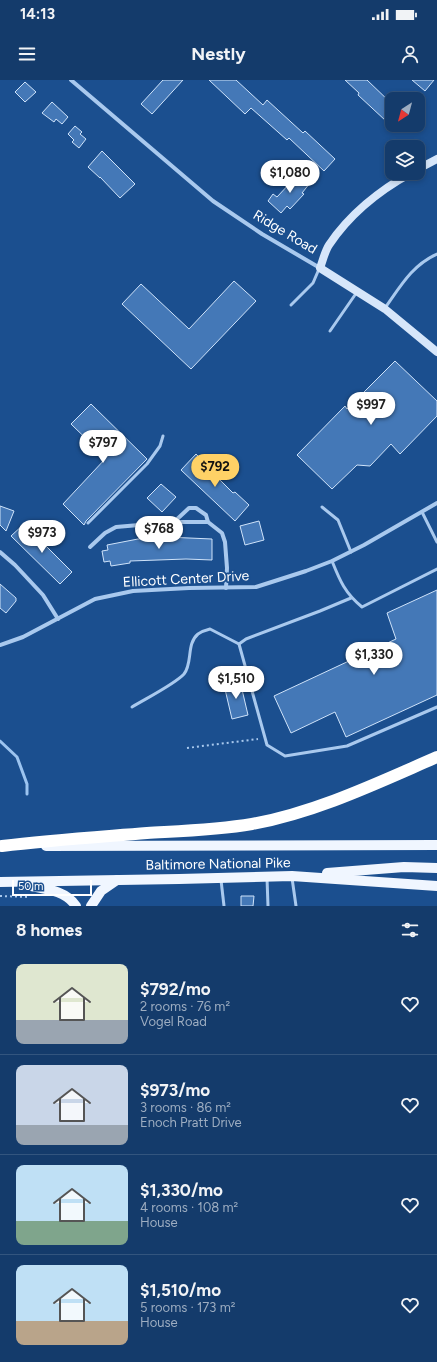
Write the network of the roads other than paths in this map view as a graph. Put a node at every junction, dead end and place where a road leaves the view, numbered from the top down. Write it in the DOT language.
graph roads {
  1 [pos="70,80"];
  2 [pos="437,159"];
  3 [pos="425,165"];
  4 [pos="400,180"];
  5 [pos="437,254"];
  6 [pos="320,268"];
  7 [pos="358,291"];
  8 [pos="291,305"];
  9 [pos="385,309"];
  10 [pos="330,331"];
  11 [pos="437,352"];
  12 [pos="163,436"];
  13 [pos="437,503"];
  14 [pos="322,507"];
  15 [pos="422,512"];
  16 [pos="174,522"];
  17 [pos="208,522"];
  18 [pos="88,523"];
  19 [pos="437,542"];
  20 [pos="90,547"];
  21 [pos="0,552"];
  22 [pos="351,552"];
  23 [pos="332,561"];
  24 [pos="437,569"];
  25 [pos="226,588"];
  26 [pos="351,598"];
  27 [pos="58,619"];
  28 [pos="239,644"];
  29 [pos="0,645"];
  30 [pos="132,707"];
  31 [pos="437,708"];
  32 [pos="437,757"];
  33 [pos="437,845"];
  34 [pos="1,846"];
  35 [pos="437,868"];
  36 [pos="292,876"];
  37 [pos="267,877"];
  38 [pos="221,878"];
  39 [pos="117,880"];
  40 [pos="3,882"];
  41 [pos="437,886"];
  42 [pos="76,906"];
  43 [pos="91,906"];
  44 [pos="224,906"];
  45 [pos="268,906"];
  46 [pos="296,906"];
  1 -- 6 [label="street, Ridge Road"];
  2 -- 3 [label="street"];
  4 -- 6 [label="street"];
  5 -- 9 [label="lane"];
  6 -- 7 [label="street, Ridge Road"];
  6 -- 8 [label="lane"];
  7 -- 9 [label="street, Ridge Road"];
  7 -- 10 [label="lane"];
  9 -- 11 [label="street, Ridge Road"];
  12 -- 18 [label="lane"];
  13 -- 15 [label="street, Ellicott Center Drive"];
  14 -- 22 [label="lane"];
  15 -- 19 [label="lane"];
  15 -- 22 [label="street, Ellicott Center Drive"];
  16 -- 17 [label="street"];
  16 -- 17 [label="street"];
  16 -- 20 [label="street"];
  17 -- 25 [label="street"];
  21 -- 27 [label="street"];
  22 -- 23 [label="street, Ellicott Center Drive"];
  23 -- 25 [label="street, Ellicott Center Drive"];
  23 -- 26 [label="lane"];
  24 -- 26 [label="lane"];
  25 -- 27 [label="street, Ellicott Center Drive"];
  26 -- 28 [label="lane"];
  27 -- 29 [label="street, Ellicott Center Drive"];
  28 -- 30 [label="lane"];
  28 -- 31 [label="lane"];
  32 -- 34 [label="highway"];
  33 -- 34 [label="main road, Baltimore National Pike"];
  35 -- 36 [label="main road"];
  36 -- 37 [label="main road, Baltimore National Pike"];
  36 -- 41 [label="main road, Baltimore National Pike"];
  36 -- 46 [label="lane"];
  37 -- 38 [label="main road, Baltimore National Pike"];
  37 -- 45 [label="lane"];
  38 -- 39 [label="main road, Baltimore National Pike"];
  38 -- 44 [label="lane"];
  39 -- 40 [label="main road, Baltimore National Pike"];
  39 -- 43 [label="main road"];
  40 -- 42 [label="main road"];
}
